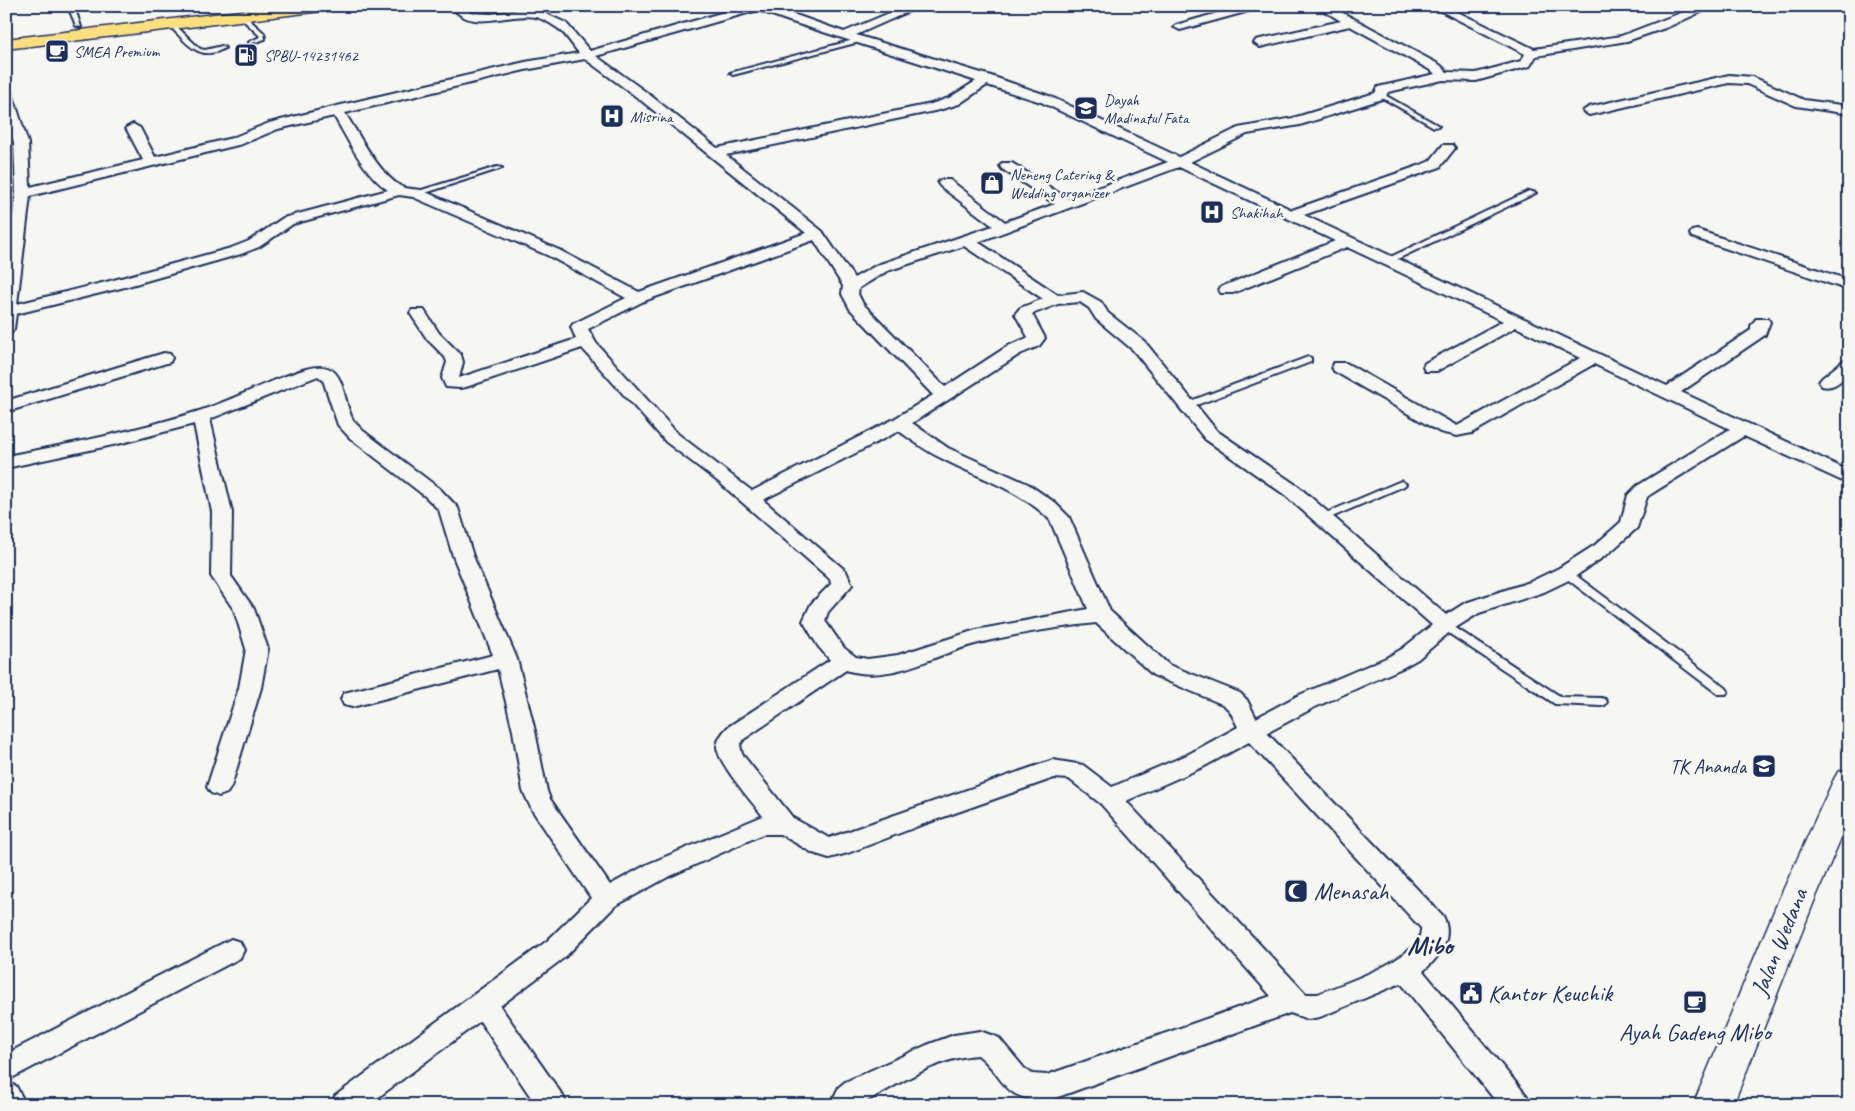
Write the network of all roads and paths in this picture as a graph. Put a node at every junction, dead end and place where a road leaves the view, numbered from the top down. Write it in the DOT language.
graph roads {
  1 [pos="71,6"];
  2 [pos="322,6"];
  3 [pos="456,6"];
  4 [pos="758,6"];
  5 [pos="916,6"];
  6 [pos="1256,6"];
  7 [pos="1321,6"];
  8 [pos="1436,6"];
  9 [pos="1708,6"];
  10 [pos="247,11"];
  11 [pos="1352,22"];
  12 [pos="171,24"];
  13 [pos="79,26"];
  14 [pos="1180,27"];
  15 [pos="6,35"];
  16 [pos="846,35"];
  17 [pos="861,40"];
  18 [pos="252,43"];
  19 [pos="1260,43"];
  20 [pos="6,44"];
  21 [pos="222,48"];
  22 [pos="1532,53"];
  23 [pos="587,55"];
  24 [pos="733,73"];
  25 [pos="1443,76"];
  26 [pos="987,79"];
  27 [pos="6,93"];
  28 [pos="1381,94"];
  29 [pos="337,110"];
  30 [pos="1849,110"];
  31 [pos="1589,111"];
  32 [pos="1436,126"];
  33 [pos="133,128"];
  34 [pos="21,143"];
  35 [pos="6,145"];
  36 [pos="1448,148"];
  37 [pos="714,153"];
  38 [pos="151,162"];
  39 [pos="1178,163"];
  40 [pos="1007,166"];
  41 [pos="499,168"];
  42 [pos="945,183"];
  43 [pos="399,191"];
  44 [pos="23,193"];
  45 [pos="416,193"];
  46 [pos="1532,193"];
  47 [pos="1068,205"];
  48 [pos="1291,214"];
  49 [pos="1004,228"];
  50 [pos="817,234"];
  51 [pos="1697,234"];
  52 [pos="966,242"];
  53 [pos="1346,242"];
  54 [pos="1386,261"];
  55 [pos="1849,285"];
  56 [pos="851,286"];
  57 [pos="1227,290"];
  58 [pos="638,298"];
  59 [pos="1055,300"];
  60 [pos="8,311"];
  61 [pos="418,313"];
  62 [pos="1515,321"];
  63 [pos="1762,322"];
  64 [pos="6,329"];
  65 [pos="586,341"];
  66 [pos="164,358"];
  67 [pos="1592,358"];
  68 [pos="1308,360"];
  69 [pos="1849,365"];
  70 [pos="1340,367"];
  71 [pos="1431,367"];
  72 [pos="1828,382"];
  73 [pos="1668,393"];
  74 [pos="944,396"];
  75 [pos="1188,405"];
  76 [pos="6,407"];
  77 [pos="201,417"];
  78 [pos="900,423"];
  79 [pos="1744,428"];
  80 [pos="6,462"];
  81 [pos="1849,478"];
  82 [pos="1401,484"];
  83 [pos="750,499"];
  84 [pos="1322,518"];
  85 [pos="1566,573"];
  86 [pos="1100,615"];
  87 [pos="1445,625"];
  88 [pos="506,659"];
  89 [pos="844,662"];
  90 [pos="1722,691"];
  91 [pos="352,699"];
  92 [pos="1601,702"];
  93 [pos="1251,730"];
  94 [pos="1849,781"];
  95 [pos="219,787"];
  96 [pos="1108,798"];
  97 [pos="784,825"];
  98 [pos="606,899"];
  99 [pos="231,950"];
  100 [pos="1405,969"];
  101 [pos="1292,1000"];
  102 [pos="483,1003"];
  103 [pos="6,1068"];
  104 [pos="6,1095"];
  105 [pos="1046,1096"];
  106 [pos="1720,1101"];
  107 [pos="12,1105"];
  108 [pos="345,1105"];
  109 [pos="553,1105"];
  110 [pos="844,1105"];
  111 [pos="1517,1105"];
  1 -- 13 [label="lane"];
  2 -- 10 [label="highway"];
  3 -- 23 [label="street"];
  4 -- 16 [label="street"];
  4 -- 23 [label="street"];
  5 -- 16 [label="street"];
  6 -- 14 [label="street"];
  7 -- 11 [label="street"];
  8 -- 22 [label="street"];
  9 -- 22 [label="street"];
  10 -- 12 [label="highway"];
  10 -- 13 [label="highway"];
  10 -- 18 [label="lane"];
  11 -- 19 [label="street"];
  11 -- 25 [label="street"];
  12 -- 20 [label="highway"];
  12 -- 21 [label="lane"];
  13 -- 15 [label="highway"];
  16 -- 17 [label="street"];
  17 -- 24 [label="lane"];
  17 -- 26 [label="street"];
  22 -- 25 [label="street"];
  23 -- 29 [label="street"];
  23 -- 37 [label="street"];
  25 -- 28 [label="street"];
  26 -- 37 [label="street"];
  26 -- 39 [label="street"];
  27 -- 34 [label="street"];
  28 -- 32 [label="lane"];
  28 -- 39 [label="street"];
  29 -- 38 [label="street"];
  29 -- 43 [label="street"];
  30 -- 31 [label="street"];
  33 -- 38 [label="street"];
  34 -- 35 [label="street"];
  34 -- 44 [label="street"];
  36 -- 48 [label="street"];
  37 -- 50 [label="street"];
  38 -- 44 [label="street"];
  39 -- 47 [label="street"];
  39 -- 48 [label="street"];
  40 -- 47 [label="street"];
  41 -- 45 [label="lane"];
  42 -- 49 [label="street"];
  43 -- 45 [label="street"];
  43 -- 60 [label="street"];
  44 -- 60 [label="street"];
  45 -- 58 [label="street"];
  46 -- 54 [label="lane"];
  47 -- 49 [label="street"];
  48 -- 53 [label="street"];
  49 -- 52 [label="street"];
  50 -- 56 [label="street"];
  50 -- 58 [label="street"];
  51 -- 55 [label="street"];
  52 -- 56 [label="street"];
  52 -- 59 [label="street"];
  53 -- 54 [label="street"];
  53 -- 57 [label="street"];
  54 -- 62 [label="street"];
  56 -- 74 [label="street"];
  58 -- 65 [label="street"];
  59 -- 74 [label="street"];
  59 -- 75 [label="street"];
  60 -- 64 [label="street"];
  61 -- 65 [label="street"];
  62 -- 67 [label="street"];
  62 -- 71 [label="street"];
  63 -- 73 [label="street"];
  65 -- 83 [label="street"];
  66 -- 76 [label="street"];
  67 -- 70 [label="street"];
  67 -- 73 [label="street"];
  68 -- 75 [label="lane"];
  69 -- 72 [label="street"];
  73 -- 79 [label="street"];
  74 -- 78 [label="street"];
  75 -- 84 [label="street"];
  77 -- 80 [label="street"];
  77 -- 88 [label="street"];
  77 -- 95 [label="street"];
  78 -- 83 [label="street"];
  78 -- 86 [label="street"];
  79 -- 81 [label="street"];
  79 -- 85 [label="street"];
  82 -- 84 [label="lane"];
  83 -- 89 [label="street"];
  84 -- 87 [label="street"];
  85 -- 87 [label="street"];
  85 -- 90 [label="lane"];
  86 -- 89 [label="street"];
  86 -- 93 [label="street"];
  87 -- 92 [label="lane"];
  87 -- 93 [label="street"];
  88 -- 91 [label="street"];
  88 -- 98 [label="street"];
  89 -- 97 [label="street"];
  93 -- 96 [label="street"];
  93 -- 100 [label="street"];
  94 -- 106 [label="street, Jalan Wedana"];
  96 -- 97 [label="street"];
  96 -- 101 [label="street"];
  97 -- 98 [label="street"];
  98 -- 102 [label="street"];
  99 -- 103 [label="street"];
  100 -- 101 [label="street"];
  100 -- 111 [label="street"];
  101 -- 105 [label="street"];
  102 -- 108 [label="street"];
  102 -- 109 [label="street"];
  104 -- 107 [label="street"];
  105 -- 110 [label="street"];
}
